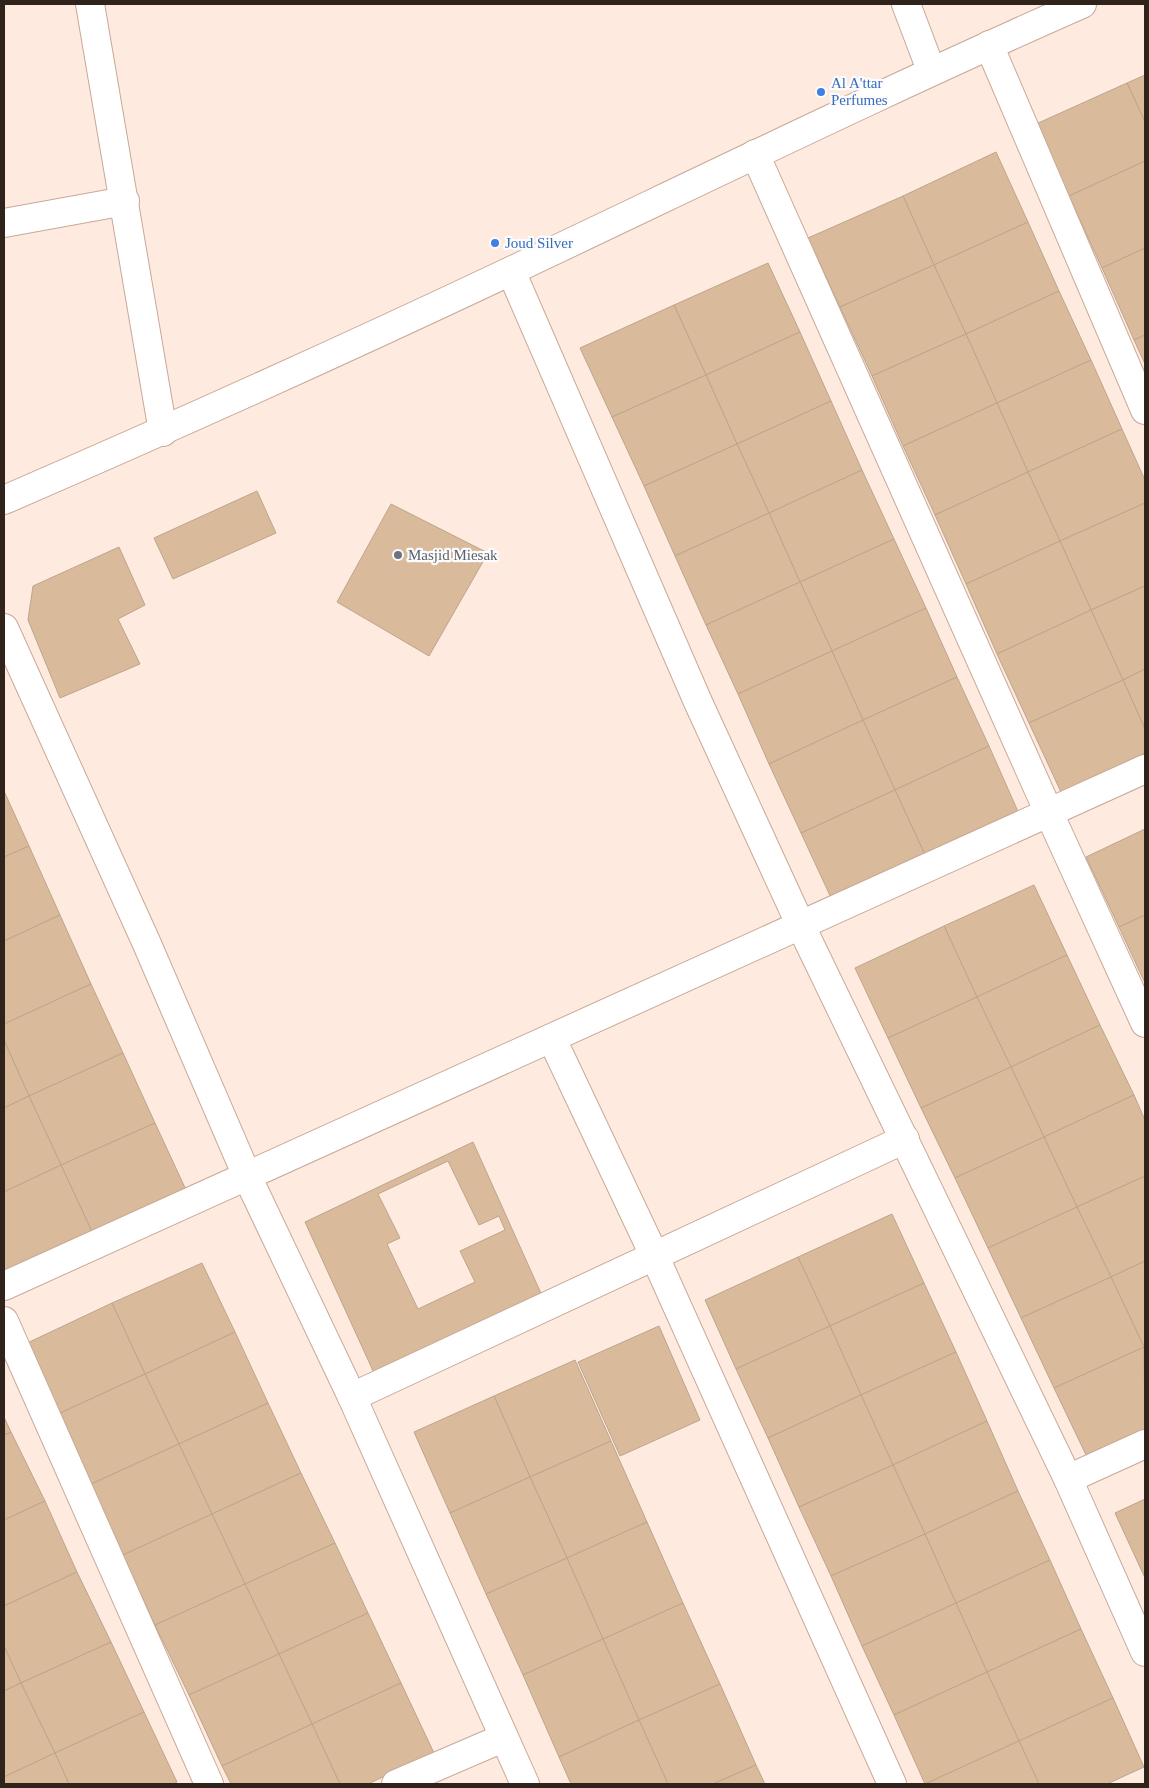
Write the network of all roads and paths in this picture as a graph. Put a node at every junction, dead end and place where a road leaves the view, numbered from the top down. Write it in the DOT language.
graph roads {
  1 [pos="90,4"];
  2 [pos="906,4"];
  3 [pos="1082,4"];
  4 [pos="988,45"];
  5 [pos="931,70"];
  6 [pos="755,154"];
  7 [pos="125,201"];
  8 [pos="4,224"];
  9 [pos="512,271"];
  10 [pos="1145,410"];
  11 [pos="163,432"];
  12 [pos="4,500"];
  13 [pos="4,628"];
  14 [pos="1145,769"];
  15 [pos="1049,814"];
  16 [pos="802,926"];
  17 [pos="1145,1023"];
  18 [pos="552,1039"];
  19 [pos="905,1139"];
  20 [pos="247,1176"];
  21 [pos="655,1257"];
  22 [pos="4,1286"];
  23 [pos="4,1321"];
  24 [pos="352,1397"];
  25 [pos="1145,1444"];
  26 [pos="1068,1479"];
  27 [pos="1145,1652"];
  28 [pos="504,1738"];
  29 [pos="209,1784"];
  30 [pos="396,1784"];
  31 [pos="525,1784"];
  32 [pos="892,1784"];
  1 -- 7 [label="street"];
  2 -- 5 [label="street"];
  3 -- 4 [label="street"];
  4 -- 5 [label="street"];
  4 -- 10 [label="street"];
  5 -- 6 [label="street"];
  6 -- 9 [label="street"];
  6 -- 15 [label="street"];
  7 -- 8 [label="street"];
  7 -- 11 [label="street"];
  9 -- 11 [label="street"];
  9 -- 16 [label="street"];
  11 -- 12 [label="street"];
  13 -- 20 [label="street"];
  14 -- 15 [label="street"];
  15 -- 16 [label="street"];
  15 -- 17 [label="street"];
  16 -- 18 [label="street"];
  16 -- 19 [label="street"];
  18 -- 20 [label="street"];
  18 -- 21 [label="street"];
  19 -- 21 [label="street"];
  19 -- 26 [label="street"];
  20 -- 22 [label="street"];
  20 -- 24 [label="street"];
  21 -- 24 [label="street"];
  21 -- 32 [label="street"];
  23 -- 29 [label="street"];
  24 -- 28 [label="street"];
  25 -- 26 [label="street"];
  26 -- 27 [label="street"];
  28 -- 30 [label="street"];
  28 -- 31 [label="street"];
}
